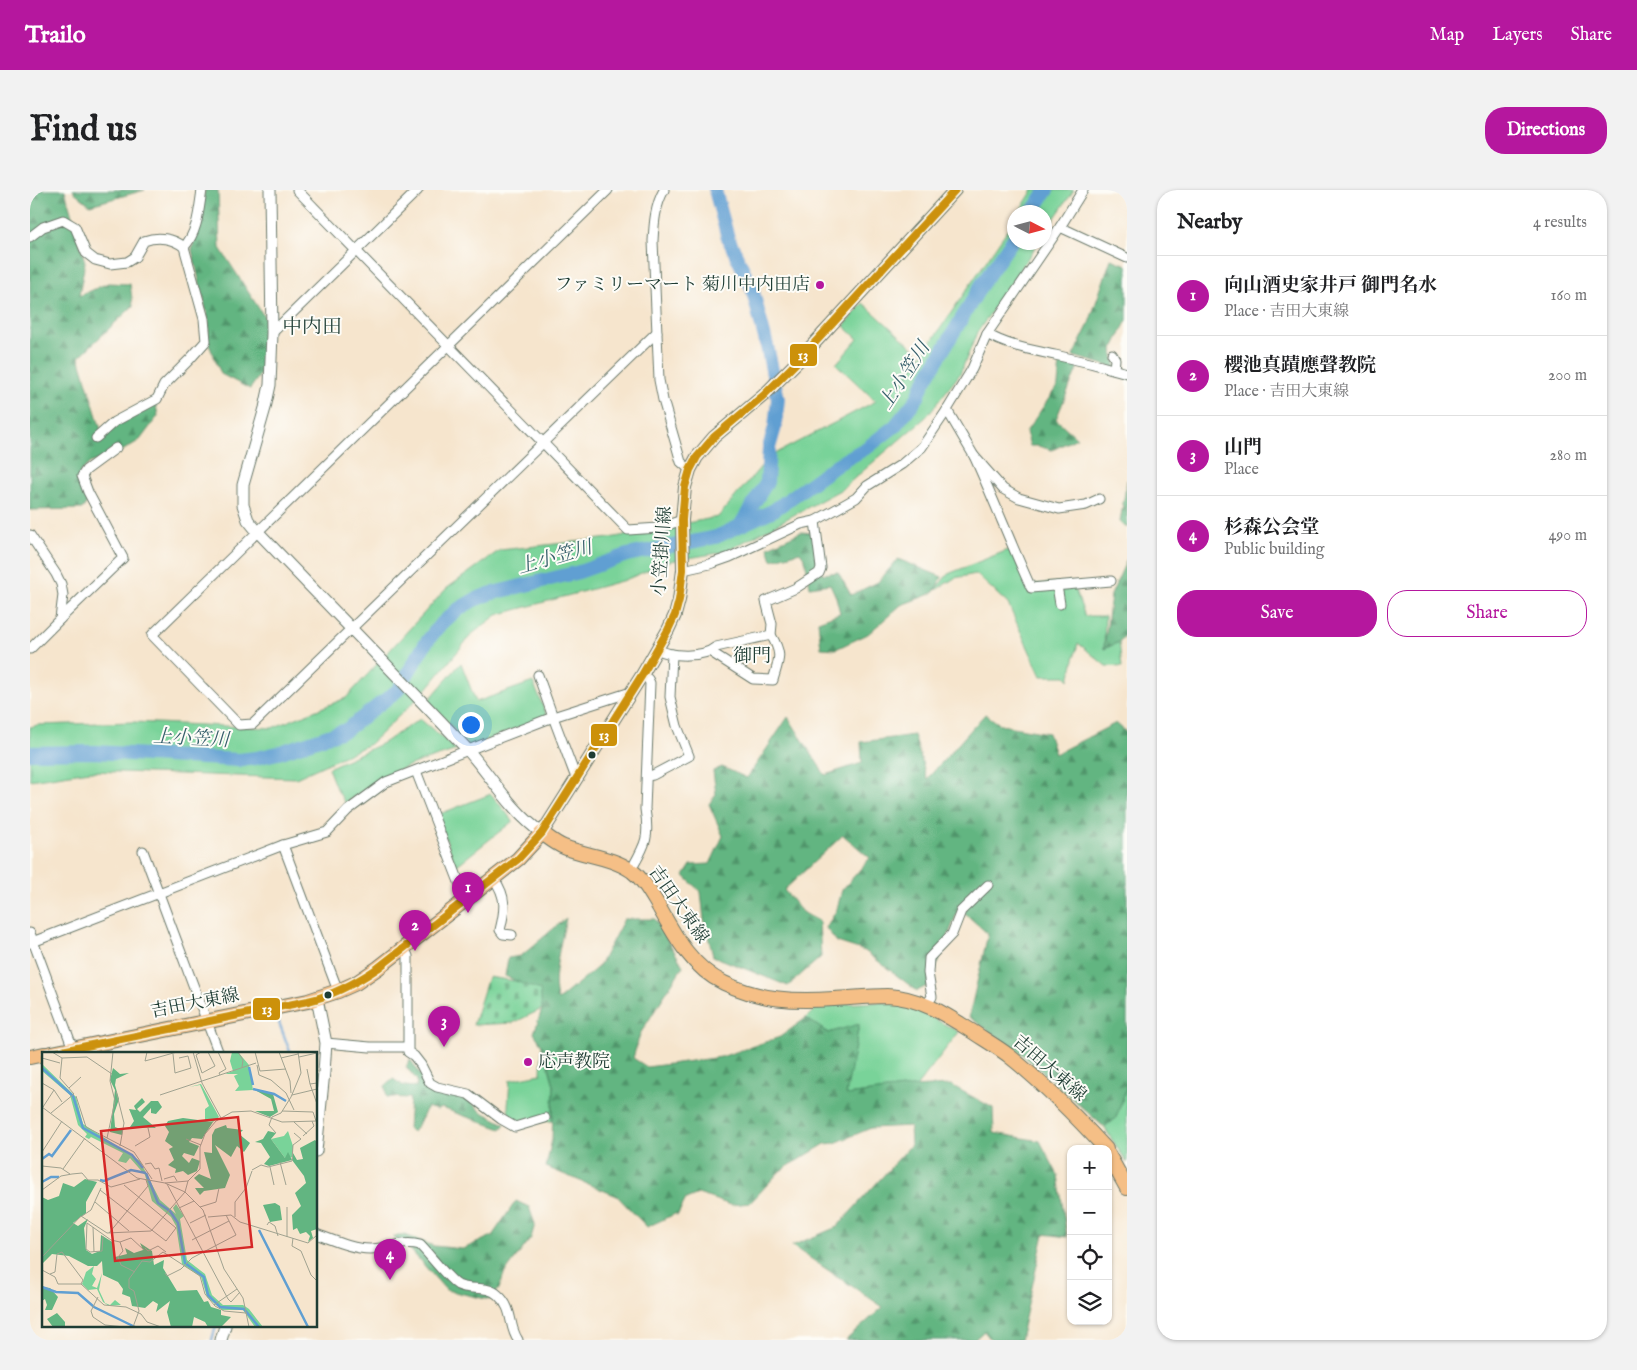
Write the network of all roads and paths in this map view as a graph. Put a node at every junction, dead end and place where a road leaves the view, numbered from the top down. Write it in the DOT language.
graph roads {
  1 [pos="202,190"];
  2 [pos="270,190"];
  3 [pos="297,190"];
  4 [pos="418,190"];
  5 [pos="608,190"];
  6 [pos="664,190"];
  7 [pos="955,190"];
  8 [pos="1082,190"];
  9 [pos="1060,227"];
  10 [pos="30,237"];
  11 [pos="184,247"];
  12 [pos="356,250"];
  13 [pos="1127,258"];
  14 [pos="657,332"];
  15 [pos="272,333"];
  16 [pos="987,334"];
  17 [pos="448,345"];
  18 [pos="1112,354"];
  19 [pos="1114,369"];
  20 [pos="1127,373"];
  21 [pos="947,410"];
  22 [pos="96,438"];
  23 [pos="544,442"];
  24 [pos="116,448"];
  25 [pos="974,456"];
  26 [pos="690,470"];
  27 [pos="1098,499"];
  28 [pos="815,521"];
  29 [pos="682,523"];
  30 [pos="257,532"];
  31 [pos="30,535"];
  32 [pos="683,567"];
  33 [pos="1111,581"];
  34 [pos="1057,586"];
  35 [pos="1060,604"];
  36 [pos="60,619"];
  37 [pos="351,628"];
  38 [pos="771,635"];
  39 [pos="30,649"];
  40 [pos="657,649"];
  41 [pos="711,652"];
  42 [pos="672,654"];
  43 [pos="538,675"];
  44 [pos="642,675"];
  45 [pos="631,692"];
  46 [pos="553,717"];
  47 [pos="467,750"];
  48 [pos="416,771"];
  49 [pos="647,776"];
  50 [pos="576,778"];
  51 [pos="542,833"];
  52 [pos="284,844"];
  53 [pos="143,851"];
  54 [pos="631,870"];
  55 [pos="494,879"];
  56 [pos="988,885"];
  57 [pos="158,894"];
  58 [pos="466,900"];
  59 [pos="512,935"];
  60 [pos="31,939"];
  61 [pos="404,948"];
  62 [pos="338,991"];
  63 [pos="317,999"];
  64 [pos="926,1005"];
  65 [pos="207,1021"];
  66 [pos="326,1043"];
  67 [pos="407,1047"];
  68 [pos="74,1051"];
  69 [pos="218,1052"];
  70 [pos="545,1118"];
  71 [pos="318,1130"];
  72 [pos="1102,1145"];
  73 [pos="1112,1161"];
  74 [pos="1127,1188"];
  75 [pos="318,1235"];
  76 [pos="518,1340"];
  1 -- 11 [label="street"];
  2 -- 15 [label="street"];
  3 -- 12 [label="street"];
  4 -- 12 [label="street"];
  5 -- 17 [label="street"];
  6 -- 14 [label="street"];
  7 -- 26 [label="main road, 小笠掛川線"];
  8 -- 9 [label="street"];
  9 -- 13 [label="street"];
  9 -- 16 [label="street"];
  10 -- 11 [label="street"];
  11 -- 22 [label="street"];
  12 -- 15 [label="street"];
  12 -- 17 [label="street"];
  14 -- 23 [label="street"];
  14 -- 26 [label="street"];
  15 -- 30 [label="street"];
  16 -- 19 [label="street"];
  16 -- 21 [label="street"];
  17 -- 23 [label="street"];
  17 -- 30 [label="street"];
  18 -- 19 [label="street"];
  19 -- 20 [label="street"];
  21 -- 25 [label="street"];
  21 -- 28 [label="street"];
  23 -- 29 [label="street"];
  23 -- 37 [label="street"];
  24 -- 36 [label="street"];
  25 -- 27 [label="street"];
  25 -- 34 [label="street"];
  26 -- 29 [label="main road, 小笠掛川線"];
  28 -- 32 [label="street"];
  28 -- 38 [label="street"];
  29 -- 32 [label="main road, 小笠掛川線"];
  30 -- 37 [label="street"];
  30 -- 37 [label="street"];
  31 -- 36 [label="street"];
  32 -- 40 [label="main road, 小笠掛川線"];
  33 -- 34 [label="street"];
  34 -- 35 [label="street"];
  36 -- 39 [label="street"];
  37 -- 47 [label="street"];
  38 -- 41 [label="street"];
  38 -- 41 [label="street"];
  40 -- 42 [label="street"];
  40 -- 44 [label="main road, 小笠掛川線"];
  41 -- 42 [label="street"];
  42 -- 49 [label="street"];
  43 -- 46 [label="street"];
  44 -- 45 [label="main road, 小笠掛川線"];
  44 -- 49 [label="street"];
  45 -- 46 [label="street"];
  45 -- 50 [label="main road, 小笠掛川線"];
  46 -- 47 [label="street"];
  46 -- 50 [label="street"];
  47 -- 48 [label="street"];
  47 -- 51 [label="street"];
  48 -- 52 [label="street"];
  48 -- 58 [label="street"];
  49 -- 54 [label="street"];
  50 -- 51 [label="main road, 小笠掛川線"];
  51 -- 54 [label="main road, 吉田大東線"];
  51 -- 55 [label="main road, 吉田大東線"];
  52 -- 57 [label="street"];
  52 -- 62 [label="street"];
  53 -- 57 [label="street"];
  54 -- 64 [label="main road, 吉田大東線"];
  55 -- 58 [label="main road, 吉田大東線"];
  55 -- 59 [label="street"];
  56 -- 64 [label="street"];
  57 -- 60 [label="street"];
  57 -- 65 [label="street"];
  58 -- 61 [label="main road, 吉田大東線"];
  60 -- 68 [label="street"];
  61 -- 62 [label="main road, 吉田大東線"];
  61 -- 67 [label="street"];
  62 -- 63 [label="main road, 吉田大東線"];
  63 -- 65 [label="main road, 吉田大東線"];
  63 -- 66 [label="street"];
  64 -- 72 [label="main road, 吉田大東線"];
  65 -- 68 [label="main road, 吉田大東線"];
  65 -- 69 [label="street"];
  66 -- 67 [label="street"];
  66 -- 71 [label="street"];
  67 -- 70 [label="street"];
  73 -- 74 [label="main road"];
  75 -- 76 [label="street"];
}
